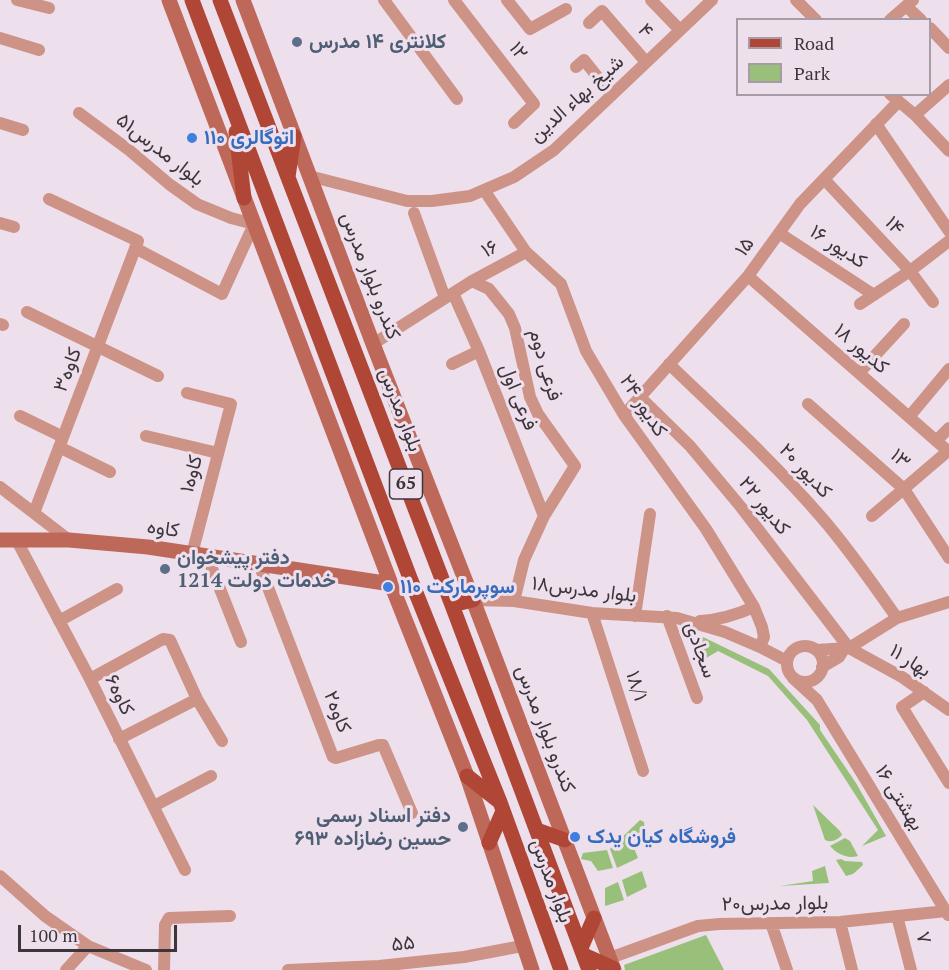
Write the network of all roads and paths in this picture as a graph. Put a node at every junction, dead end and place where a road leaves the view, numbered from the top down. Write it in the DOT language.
graph roads {
  1 [pos="18,0"];
  2 [pos="169,0"];
  3 [pos="192,0"];
  4 [pos="220,0"];
  5 [pos="243,0"];
  6 [pos="384,0"];
  7 [pos="454,0"];
  8 [pos="507,0"];
  9 [pos="651,0"];
  10 [pos="712,0"];
  11 [pos="796,0"];
  12 [pos="910,3"];
  13 [pos="49,8"];
  14 [pos="566,9"];
  15 [pos="814,18"];
  16 [pos="892,18"];
  17 [pos="920,18"];
  18 [pos="589,23"];
  19 [pos="949,27"];
  20 [pos="680,30"];
  21 [pos="934,31"];
  22 [pos="0,38"];
  23 [pos="949,48"];
  24 [pos="39,50"];
  25 [pos="646,62"];
  26 [pos="576,68"];
  27 [pos="949,85"];
  28 [pos="612,94"];
  29 [pos="894,98"];
  30 [pos="457,99"];
  31 [pos="233,108"];
  32 [pos="79,113"];
  33 [pos="915,115"];
  34 [pos="0,123"];
  35 [pos="514,123"];
  36 [pos="876,124"];
  37 [pos="23,130"];
  38 [pos="294,136"];
  39 [pos="949,151"];
  40 [pos="309,176"];
  41 [pos="824,179"];
  42 [pos="288,180"];
  43 [pos="484,190"];
  44 [pos="244,198"];
  45 [pos="49,199"];
  46 [pos="414,213"];
  47 [pos="0,223"];
  48 [pos="254,224"];
  49 [pos="14,227"];
  50 [pos="949,231"];
  51 [pos="779,233"];
  52 [pos="949,241"];
  53 [pos="137,244"];
  54 [pos="526,252"];
  55 [pos="910,271"];
  56 [pos="748,276"];
  57 [pos="472,281"];
  58 [pos="874,295"];
  59 [pos="449,296"];
  60 [pos="933,302"];
  61 [pos="860,304"];
  62 [pos="27,312"];
  63 [pos="343,321"];
  64 [pos="904,324"];
  65 [pos="317,330"];
  66 [pos="373,344"];
  67 [pos="98,346"];
  68 [pos="479,351"];
  69 [pos="452,364"];
  70 [pos="669,364"];
  71 [pos="949,369"];
  72 [pos="859,373"];
  73 [pos="158,376"];
  74 [pos="187,393"];
  75 [pos="640,397"];
  76 [pos="808,404"];
  77 [pos="624,415"];
  78 [pos="20,416"];
  79 [pos="909,417"];
  80 [pos="949,428"];
  81 [pos="146,436"];
  82 [pos="936,441"];
  83 [pos="61,442"];
  84 [pos="949,451"];
  85 [pos="218,453"];
  86 [pos="111,472"];
  87 [pos="0,487"];
  88 [pos="904,489"];
  89 [pos="34,513"];
  90 [pos="650,514"];
  91 [pos="544,516"];
  92 [pos="872,516"];
  93 [pos="8,540"];
  94 [pos="69,540"];
  95 [pos="200,555"];
  96 [pos="949,558"];
  97 [pos="259,564"];
  98 [pos="391,584"];
  99 [pos="117,589"];
  100 [pos="473,600"];
  101 [pos="514,601"];
  102 [pos="949,602"];
  103 [pos="452,605"];
  104 [pos="754,607"];
  105 [pos="592,613"];
  106 [pos="635,616"];
  107 [pos="667,616"];
  108 [pos="897,618"];
  109 [pos="59,621"];
  110 [pos="690,621"];
  111 [pos="241,642"];
  112 [pos="760,647"];
  113 [pos="847,649"];
  114 [pos="816,650"];
  115 [pos="787,661"];
  116 [pos="819,672"];
  117 [pos="793,678"];
  118 [pos="90,679"];
  119 [pos="924,692"];
  120 [pos="697,698"];
  121 [pos="197,699"];
  122 [pos="817,700"];
  123 [pos="949,710"];
  124 [pos="119,739"];
  125 [pos="222,741"];
  126 [pos="643,771"];
  127 [pos="211,776"];
  128 [pos="467,776"];
  129 [pos="949,783"];
  130 [pos="154,806"];
  131 [pos="502,807"];
  132 [pos="412,813"];
  133 [pos="537,830"];
  134 [pos="566,842"];
  135 [pos="489,843"];
  136 [pos="551,865"];
  137 [pos="185,870"];
  138 [pos="0,876"];
  139 [pos="947,913"];
  140 [pos="230,916"];
  141 [pos="897,916"];
  142 [pos="594,918"];
  143 [pos="840,922"];
  144 [pos="771,923"];
  145 [pos="88,946"];
  146 [pos="522,946"];
  147 [pos="584,958"];
  148 [pos="612,966"];
  149 [pos="66,970"];
  150 [pos="146,970"];
  151 [pos="165,970"];
  152 [pos="288,970"];
  153 [pos="532,970"];
  154 [pos="561,970"];
  155 [pos="788,970"];
  156 [pos="852,970"];
  157 [pos="911,970"];
  1 -- 13 [label="street"];
  2 -- 44 [label="main road"];
  3 -- 31 [label="main road, بلوار مدرس / 65"];
  4 -- 42 [label="main road, بلوار مدرس / 65"];
  5 -- 38 [label="main road, کندرو بلوار مدرس"];
  6 -- 30 [label="street"];
  7 -- 35 [label="street, ۱۲"];
  8 -- 14 [label="street"];
  9 -- 20 [label="street"];
  10 -- 20 [label="street, شیخ بهاء الدین"];
  11 -- 15 [label="street"];
  12 -- 16 [label="street"];
  12 -- 17 [label="street"];
  18 -- 25 [label="street, ۴"];
  19 -- 21 [label="street"];
  20 -- 25 [label="street, شیخ بهاء الدین"];
  21 -- 23 [label="street"];
  22 -- 24 [label="street"];
  25 -- 28 [label="street, شیخ بهاء الدین"];
  26 -- 28 [label="street"];
  27 -- 33 [label="street"];
  28 -- 43 [label="street, شیخ بهاء الدین"];
  29 -- 33 [label="street"];
  29 -- 36 [label="street, ۱۵"];
  31 -- 44 [label="main road"];
  31 -- 65 [label="main road, بلوار مدرس / 65"];
  32 -- 48 [label="street, بلوار مدرس۵۱"];
  33 -- 39 [label="street"];
  34 -- 37 [label="street"];
  36 -- 41 [label="street, ۱۵"];
  36 -- 50 [label="street"];
  38 -- 40 [label="main road, کندرو بلوار مدرس"];
  38 -- 42 [label="main road"];
  40 -- 43 [label="street, شیخ بهاء الدین"];
  40 -- 66 [label="main road, کندرو بلوار مدرس"];
  41 -- 51 [label="street, ۱۵"];
  41 -- 55 [label="street, ۱۴"];
  42 -- 63 [label="main road, بلوار مدرس / 65"];
  43 -- 54 [label="street, کدیور ۲۴"];
  44 -- 48 [label="main road"];
  45 -- 53 [label="street"];
  46 -- 59 [label="street, فرعی اول"];
  47 -- 49 [label="street"];
  48 -- 53 [label="street"];
  48 -- 98 [label="main road"];
  51 -- 56 [label="street, ۱۵"];
  51 -- 58 [label="street, کدیور ۱۶"];
  52 -- 55 [label="street"];
  53 -- 67 [label="street, کاوه۳"];
  54 -- 57 [label="street, ۱۶"];
  54 -- 77 [label="street, کدیور ۲۴"];
  55 -- 58 [label="street"];
  55 -- 60 [label="street, ۱۴"];
  56 -- 70 [label="street, ۱۵"];
  56 -- 72 [label="street, کدیور ۱۸"];
  57 -- 59 [label="street, ۱۶"];
  57 -- 91 [label="street, فرعی دوم"];
  58 -- 61 [label="street"];
  59 -- 66 [label="street, ۱۶"];
  59 -- 68 [label="street, فرعی اول"];
  62 -- 67 [label="street"];
  63 -- 65 [label="main road"];
  63 -- 103 [label="main road, بلوار مدرس / 65"];
  64 -- 72 [label="street"];
  65 -- 131 [label="main road, بلوار مدرس / 65"];
  66 -- 100 [label="main road, کندرو بلوار مدرس"];
  67 -- 73 [label="street"];
  67 -- 83 [label="street, کاوه۳"];
  68 -- 69 [label="street"];
  68 -- 91 [label="street, فرعی اول"];
  70 -- 75 [label="street, ۱۵"];
  70 -- 108 [label="street, کدیور ۲۰"];
  71 -- 79 [label="street"];
  72 -- 79 [label="street, کدیور ۱۸"];
  74 -- 85 [label="street, کاوه۱"];
  75 -- 77 [label="street, ۱۵"];
  75 -- 113 [label="street, کدیور ۲۲"];
  76 -- 88 [label="street, ۱۳"];
  77 -- 104 [label="street, کدیور ۲۴"];
  78 -- 83 [label="street"];
  79 -- 82 [label="street, کدیور ۱۸"];
  80 -- 82 [label="street"];
  81 -- 85 [label="street"];
  82 -- 84 [label="street, کدیور ۱۸"];
  83 -- 86 [label="street"];
  83 -- 89 [label="street, کاوه۳"];
  84 -- 88 [label="street"];
  85 -- 95 [label="street, کاوه۱"];
  87 -- 89 [label="street"];
  88 -- 92 [label="street"];
  88 -- 96 [label="street, ۱۳"];
  89 -- 94 [label="street"];
  90 -- 106 [label="street"];
  91 -- 101 [label="street"];
  93 -- 94 [label="main road, کاوه"];
  93 -- 109 [label="street, کاوه۶"];
  94 -- 95 [label="main road, کاوه"];
  95 -- 97 [label="main road, کاوه"];
  95 -- 111 [label="street"];
  97 -- 98 [label="main road, کاوه"];
  97 -- 132 [label="street, کاوه۲"];
  98 -- 128 [label="main road"];
  99 -- 109 [label="street"];
  100 -- 101 [label="street, بلوار مدرس۱۸"];
  100 -- 103 [label="main road"];
  100 -- 134 [label="main road, کندرو بلوار مدرس"];
  101 -- 105 [label="street, بلوار مدرس۱۸"];
  102 -- 108 [label="street"];
  103 -- 133 [label="main road, بلوار مدرس / 65"];
  104 -- 110 [label="street"];
  104 -- 112 [label="street, کدیور ۲۴"];
  105 -- 106 [label="street, بلوار مدرس۱۸"];
  105 -- 126 [label="street, ۱۸/۱"];
  106 -- 107 [label="street, بلوار مدرس۱۸"];
  107 -- 110 [label="street, بلوار مدرس۱۸"];
  107 -- 120 [label="street, سجادی"];
  108 -- 113 [label="street"];
  109 -- 118 [label="street, کاوه۶"];
  110 -- 112 [label="street"];
  112 -- 115 [label="street"];
  113 -- 114 [label="street"];
  113 -- 116 [label="street"];
  113 -- 119 [label="street, بهار ۱۱"];
  114 -- 115 [label="street"];
  114 -- 116 [label="street"];
  115 -- 117 [label="street"];
  116 -- 117 [label="street"];
  116 -- 122 [label="street"];
  117 -- 122 [label="street"];
  118 -- 121 [label="street"];
  118 -- 124 [label="street, کاوه۶"];
  119 -- 123 [label="street, بهار ۱۱"];
  119 -- 129 [label="street"];
  121 -- 124 [label="street"];
  121 -- 125 [label="street"];
  122 -- 139 [label="street, ۱۶ بهشتی"];
  124 -- 130 [label="street, کاوه۶"];
  127 -- 130 [label="street"];
  128 -- 131 [label="main road"];
  128 -- 135 [label="main road"];
  130 -- 137 [label="street, کاوه۶"];
  131 -- 135 [label="main road"];
  131 -- 154 [label="main road, بلوار مدرس / 65"];
  133 -- 134 [label="main road"];
  133 -- 136 [label="main road, بلوار مدرس / 65"];
  134 -- 136 [label="main road"];
  134 -- 142 [label="main road, کندرو بلوار مدرس"];
  135 -- 146 [label="main road"];
  136 -- 147 [label="main road, بلوار مدرس / 65"];
  138 -- 145 [label="street"];
  139 -- 141 [label="street, بلوار مدرس۲۰"];
  140 -- 151 [label="street"];
  141 -- 143 [label="street, بلوار مدرس۲۰"];
  141 -- 157 [label="street, ۷"];
  142 -- 147 [label="main road"];
  142 -- 148 [label="main road, کندرو بلوار مدرس"];
  143 -- 144 [label="street, بلوار مدرس۲۰"];
  143 -- 156 [label="street"];
  144 -- 148 [label="street, بلوار مدرس۲۰"];
  144 -- 155 [label="street"];
  145 -- 149 [label="street"];
  145 -- 150 [label="street"];
  146 -- 152 [label="street, ۵۵"];
  146 -- 153 [label="main road"];
  147 -- 148 [label="main road"];
}
